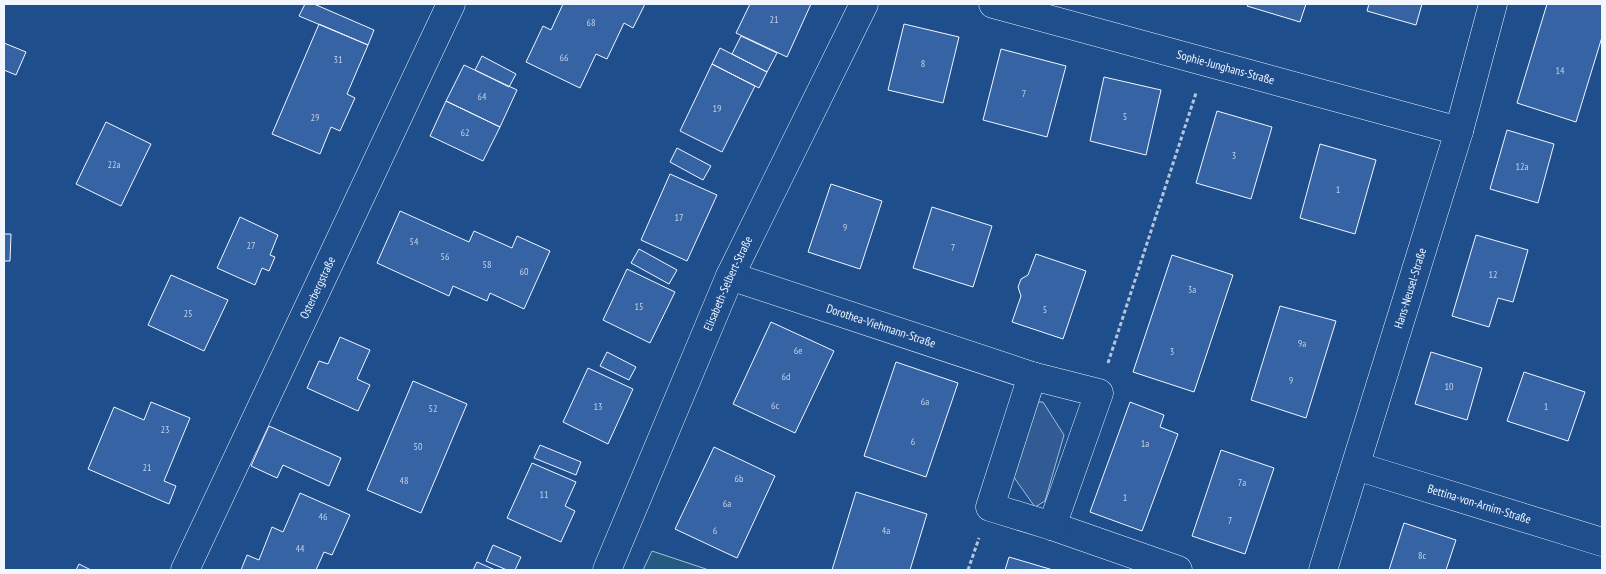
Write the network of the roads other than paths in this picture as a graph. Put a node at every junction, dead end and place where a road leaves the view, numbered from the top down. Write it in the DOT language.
graph roads {
  1 [pos="451,4"];
  2 [pos="864,4"];
  3 [pos="993,4"];
  4 [pos="1492,4"];
  5 [pos="1459,131"];
  6 [pos="730,276"];
  7 [pos="1032,376"];
  8 [pos="1356,466"];
  9 [pos="1052,526"];
  10 [pos="1602,542"];
  11 [pos="184,570"];
  12 [pos="607,570"];
  13 [pos="1178,570"];
  14 [pos="1323,570"];
  1 -- 11 [label="street, Osterbergstraße"];
  2 -- 6 [label="street, Elisabeth-Selbert-Straße"];
  3 -- 5 [label="street, Sophie-Junghans-Straße"];
  4 -- 5 [label="street, Hans-Neusel-Straße"];
  5 -- 8 [label="street, Hans-Neusel-Straße"];
  6 -- 7 [label="street, Dorothea-Viehmann-Straße"];
  6 -- 12 [label="street, Elisabeth-Selbert-Straße"];
  7 -- 9 [label="street"];
  7 -- 9 [label="street, Dorothea-Viehmann-Straße"];
  8 -- 10 [label="street, Bettina-von-Arnim-Straße"];
  8 -- 14 [label="street, Hans-Neusel-Straße"];
  9 -- 13 [label="street"];
}
